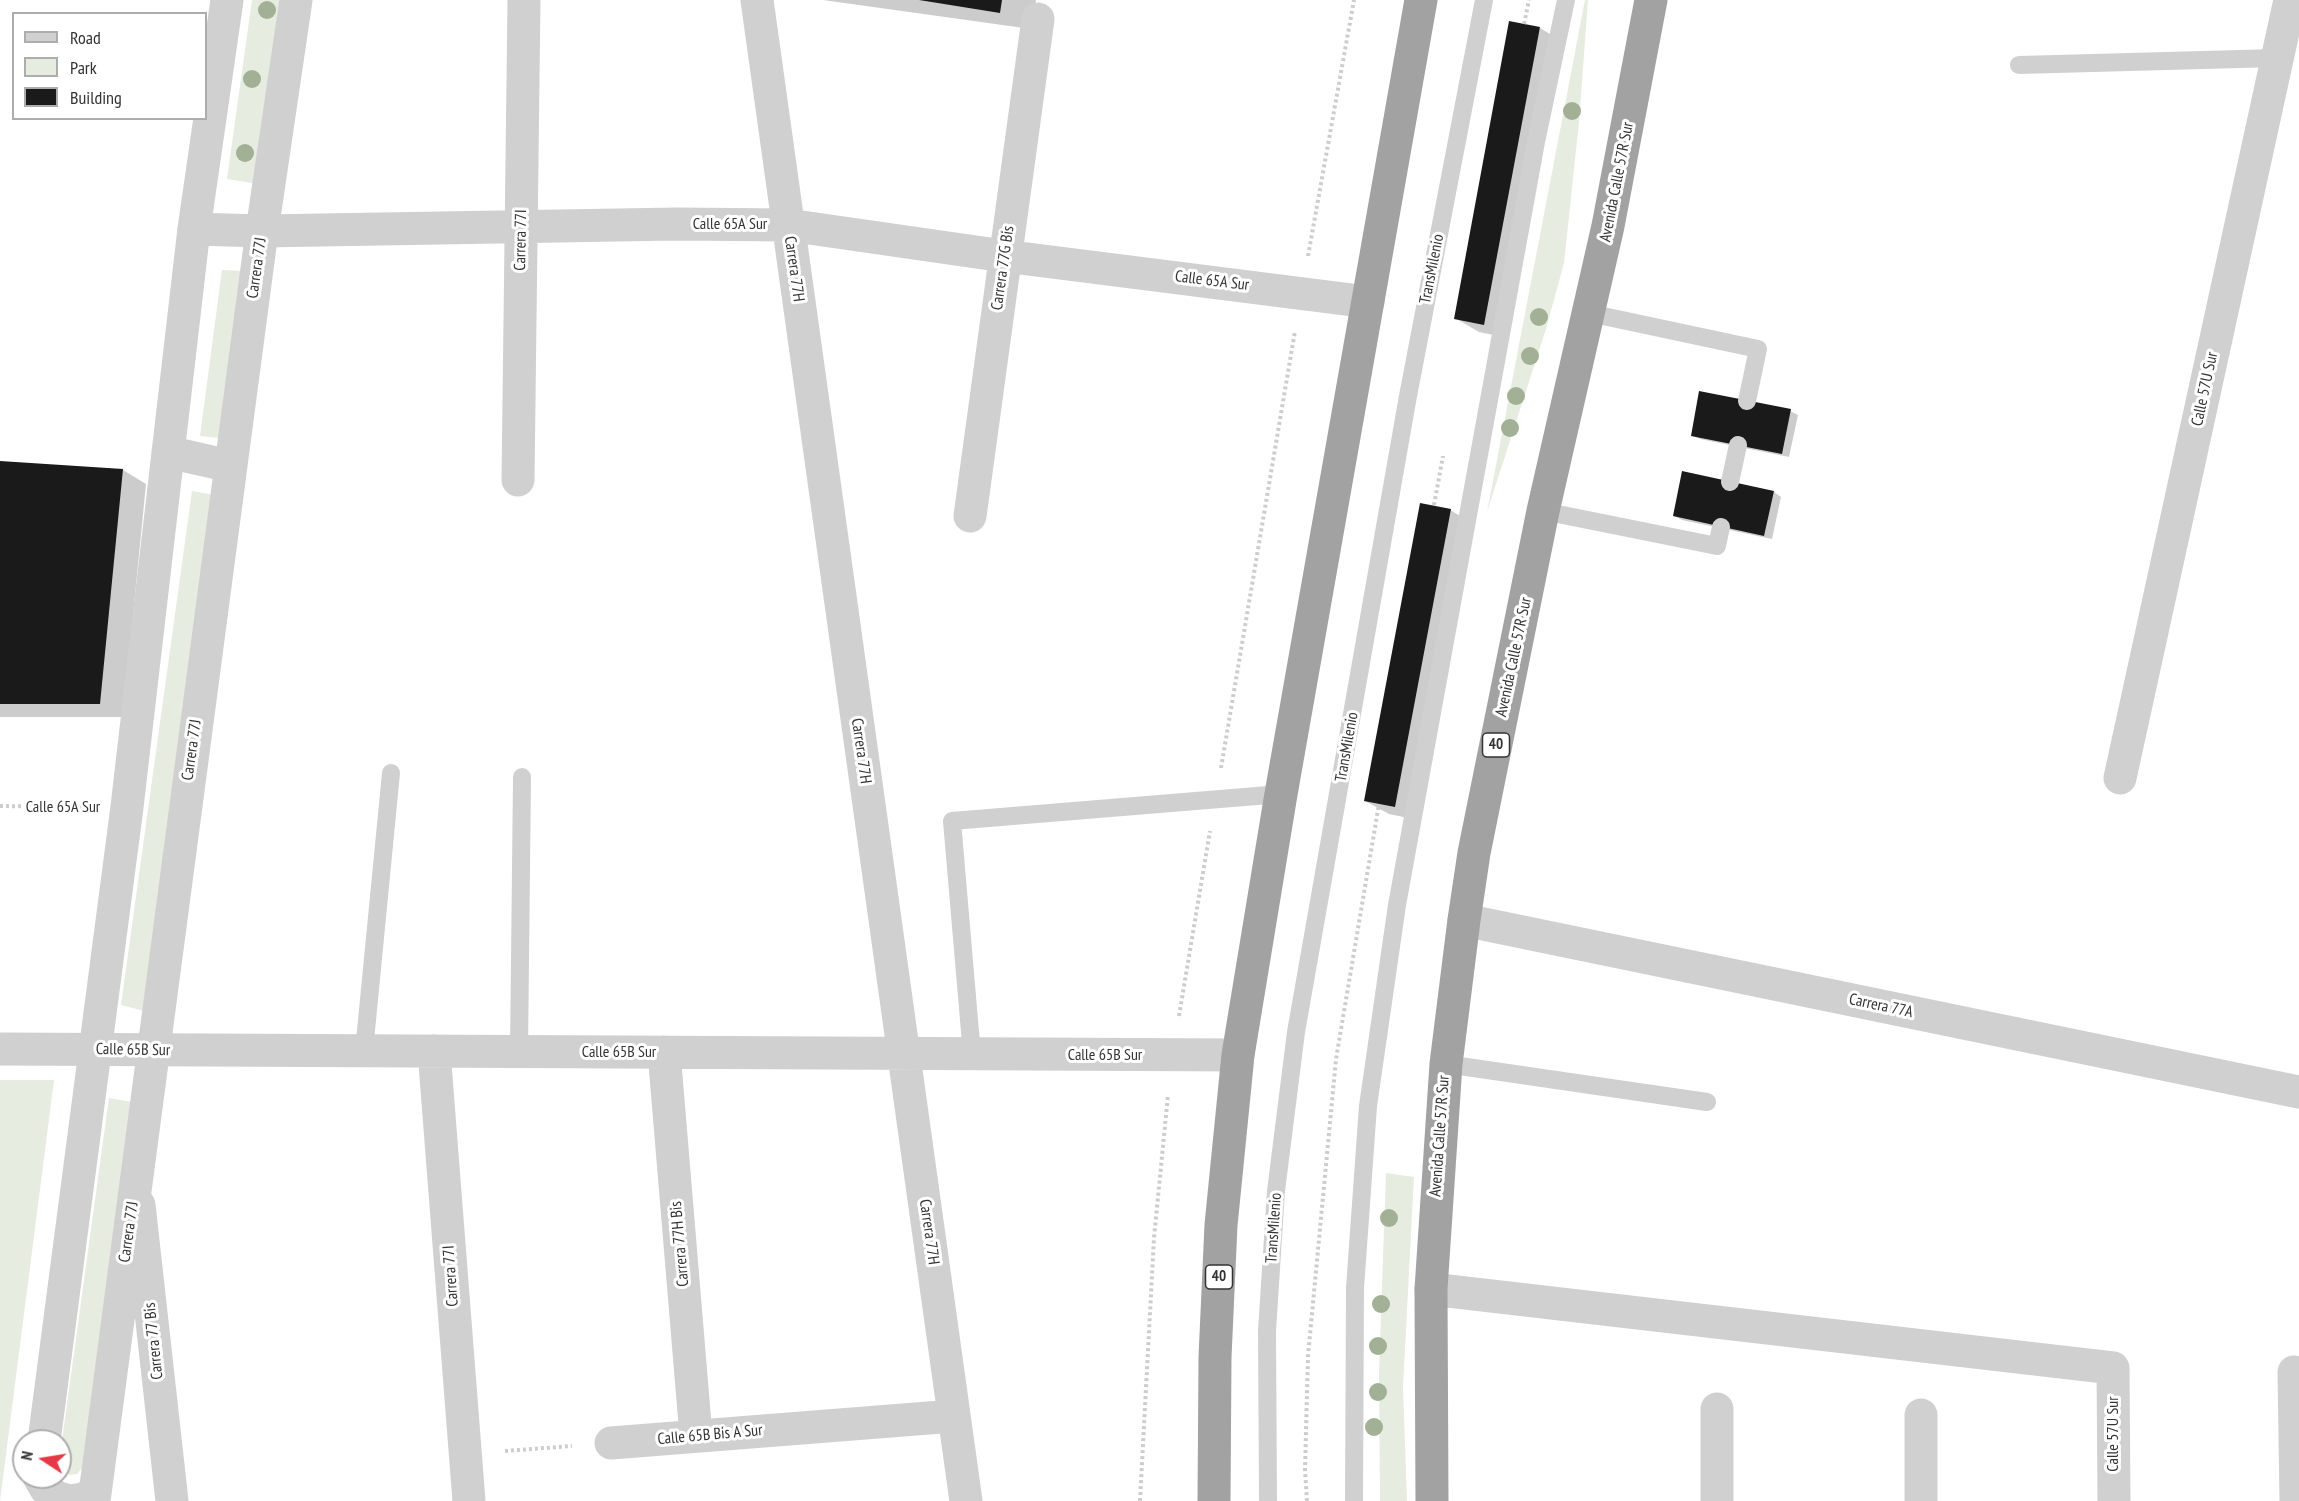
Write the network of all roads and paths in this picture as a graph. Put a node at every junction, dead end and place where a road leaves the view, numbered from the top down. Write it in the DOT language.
graph roads {
  1 [pos="227,0"];
  2 [pos="296,0"];
  3 [pos="524,0"];
  4 [pos="757,0"];
  5 [pos="1354,0"];
  6 [pos="1421,0"];
  7 [pos="1484,0"];
  8 [pos="1529,0"];
  9 [pos="1566,0"];
  10 [pos="1651,0"];
  11 [pos="2290,0"];
  12 [pos="1038,19"];
  13 [pos="1524,24"];
  14 [pos="2277,58"];
  15 [pos="2019,65"];
  16 [pos="788,225"];
  17 [pos="521,227"];
  18 [pos="194,229"];
  19 [pos="262,231"];
  20 [pos="1004,256"];
  21 [pos="1302,292"];
  22 [pos="1368,302"];
  23 [pos="1589,313"];
  24 [pos="1747,401"];
  25 [pos="1738,445"];
  26 [pos="168,452"];
  27 [pos="230,466"];
  28 [pos="518,480"];
  29 [pos="1730,482"];
  30 [pos="1544,511"];
  31 [pos="970,516"];
  32 [pos="1721,527"];
  33 [pos="391,773"];
  34 [pos="522,777"];
  35 [pos="2120,778"];
  36 [pos="1281,794"];
  37 [pos="1216,799"];
  38 [pos="0,806"];
  39 [pos="127,807"];
  40 [pos="1464,920"];
  41 [pos="0,1049"];
  42 [pos="94,1049"];
  43 [pos="152,1050"];
  44 [pos="364,1051"];
  45 [pos="434,1051"];
  46 [pos="519,1052"];
  47 [pos="664,1052"];
  48 [pos="904,1053"];
  49 [pos="972,1055"];
  50 [pos="1172,1055"];
  51 [pos="1238,1055"];
  52 [pos="1446,1064"];
  53 [pos="2299,1092"];
  54 [pos="1707,1102"];
  55 [pos="136,1181"];
  56 [pos="1431,1289"];
  57 [pos="2294,1372"];
  58 [pos="1717,1409"];
  59 [pos="1921,1415"];
  60 [pos="954,1416"];
  61 [pos="46,1429"];
  62 [pos="696,1436"];
  63 [pos="611,1443"];
  64 [pos="465,1454"];
  65 [pos="1305,1470"];
  66 [pos="46,1489"];
  67 [pos="94,1497"];
  68 [pos="172,1501"];
  69 [pos="469,1501"];
  70 [pos="966,1501"];
  71 [pos="1140,1501"];
  72 [pos="1214,1501"];
  73 [pos="1268,1501"];
  74 [pos="1307,1501"];
  75 [pos="1354,1501"];
  76 [pos="1432,1501"];
  77 [pos="1717,1501"];
  78 [pos="1921,1501"];
  79 [pos="2114,1501"];
  80 [pos="2296,1501"];
  1 -- 18 [label="street"];
  2 -- 19 [label="street, Carrera 77J"];
  3 -- 17 [label="street, Carrera 77I"];
  4 -- 16 [label="street, Carrera 77H"];
  5 -- 21 [label="path"];
  6 -- 22 [label="highway, 40"];
  7 -- 73 [label="lane, TransMilenio"];
  8 -- 13 [label="path"];
  9 -- 75 [label="lane"];
  10 -- 23 [label="highway, Avenida Calle 57R Sur / 40"];
  11 -- 14 [label="street, Calle 57U Sur"];
  12 -- 20 [label="street, Carrera 77G Bis"];
  14 -- 15 [label="lane"];
  14 -- 35 [label="street, Calle 57U Sur"];
  16 -- 17 [label="street, Calle 65A Sur"];
  16 -- 20 [label="street, Calle 65A Sur"];
  16 -- 48 [label="street, Carrera 77H"];
  17 -- 19 [label="street, Calle 65A Sur"];
  17 -- 28 [label="street, Carrera 77I"];
  18 -- 19 [label="street, Calle 65A Sur"];
  18 -- 26 [label="street"];
  19 -- 27 [label="street, Carrera 77J"];
  20 -- 21 [label="street, Calle 65A Sur"];
  20 -- 31 [label="street, Carrera 77G Bis"];
  21 -- 22 [label="street, Calle 65A Sur"];
  21 -- 37 [label="path"];
  22 -- 36 [label="highway, 40"];
  23 -- 24 [label="lane"];
  23 -- 30 [label="highway, Avenida Calle 57R Sur / 40"];
  25 -- 29 [label="lane"];
  26 -- 27 [label="street"];
  26 -- 39 [label="street"];
  27 -- 43 [label="street, Carrera 77J"];
  30 -- 32 [label="lane"];
  30 -- 40 [label="highway, Avenida Calle 57R Sur / 40"];
  33 -- 44 [label="lane"];
  34 -- 46 [label="lane"];
  36 -- 37 [label="lane"];
  36 -- 51 [label="highway, 40"];
  37 -- 49 [label="lane"];
  37 -- 50 [label="path"];
  38 -- 39 [label="path, Calle 65A Sur"];
  39 -- 42 [label="street"];
  40 -- 52 [label="highway, Avenida Calle 57R Sur / 40"];
  40 -- 53 [label="street, Carrera 77A"];
  41 -- 42 [label="street, Calle 65B Sur"];
  42 -- 43 [label="street, Calle 65B Sur"];
  42 -- 61 [label="street"];
  43 -- 44 [label="street, Calle 65B Sur"];
  43 -- 55 [label="street, Carrera 77J"];
  44 -- 45 [label="street, Calle 65B Sur"];
  45 -- 46 [label="street, Calle 65B Sur"];
  45 -- 64 [label="street, Carrera 77I"];
  46 -- 47 [label="street, Calle 65B Sur"];
  47 -- 48 [label="street, Calle 65B Sur"];
  47 -- 62 [label="street, Carrera 77H Bis"];
  48 -- 49 [label="street, Calle 65B Sur"];
  48 -- 60 [label="street, Carrera 77H"];
  49 -- 50 [label="street, Calle 65B Sur"];
  50 -- 51 [label="street, Calle 65B Sur"];
  50 -- 71 [label="path"];
  51 -- 72 [label="highway, 40"];
  52 -- 54 [label="lane"];
  52 -- 56 [label="highway, Avenida Calle 57R Sur / 40"];
  55 -- 67 [label="street, Carrera 77J"];
  55 -- 68 [label="street, Carrera 77 Bis"];
  56 -- 76 [label="highway, Avenida Calle 57R Sur / 40"];
  56 -- 79 [label="street, Calle 57U Sur"];
  57 -- 80 [label="street"];
  58 -- 77 [label="street"];
  59 -- 78 [label="street"];
  60 -- 62 [label="street, Calle 65B Bis A Sur"];
  60 -- 70 [label="street, Carrera 77H"];
  62 -- 63 [label="street, Calle 65B Bis A Sur"];
  63 -- 64 [label="path"];
  64 -- 69 [label="street, Carrera 77I"];
  65 -- 74 [label="path"];
  66 -- 67 [label="street"];
}
